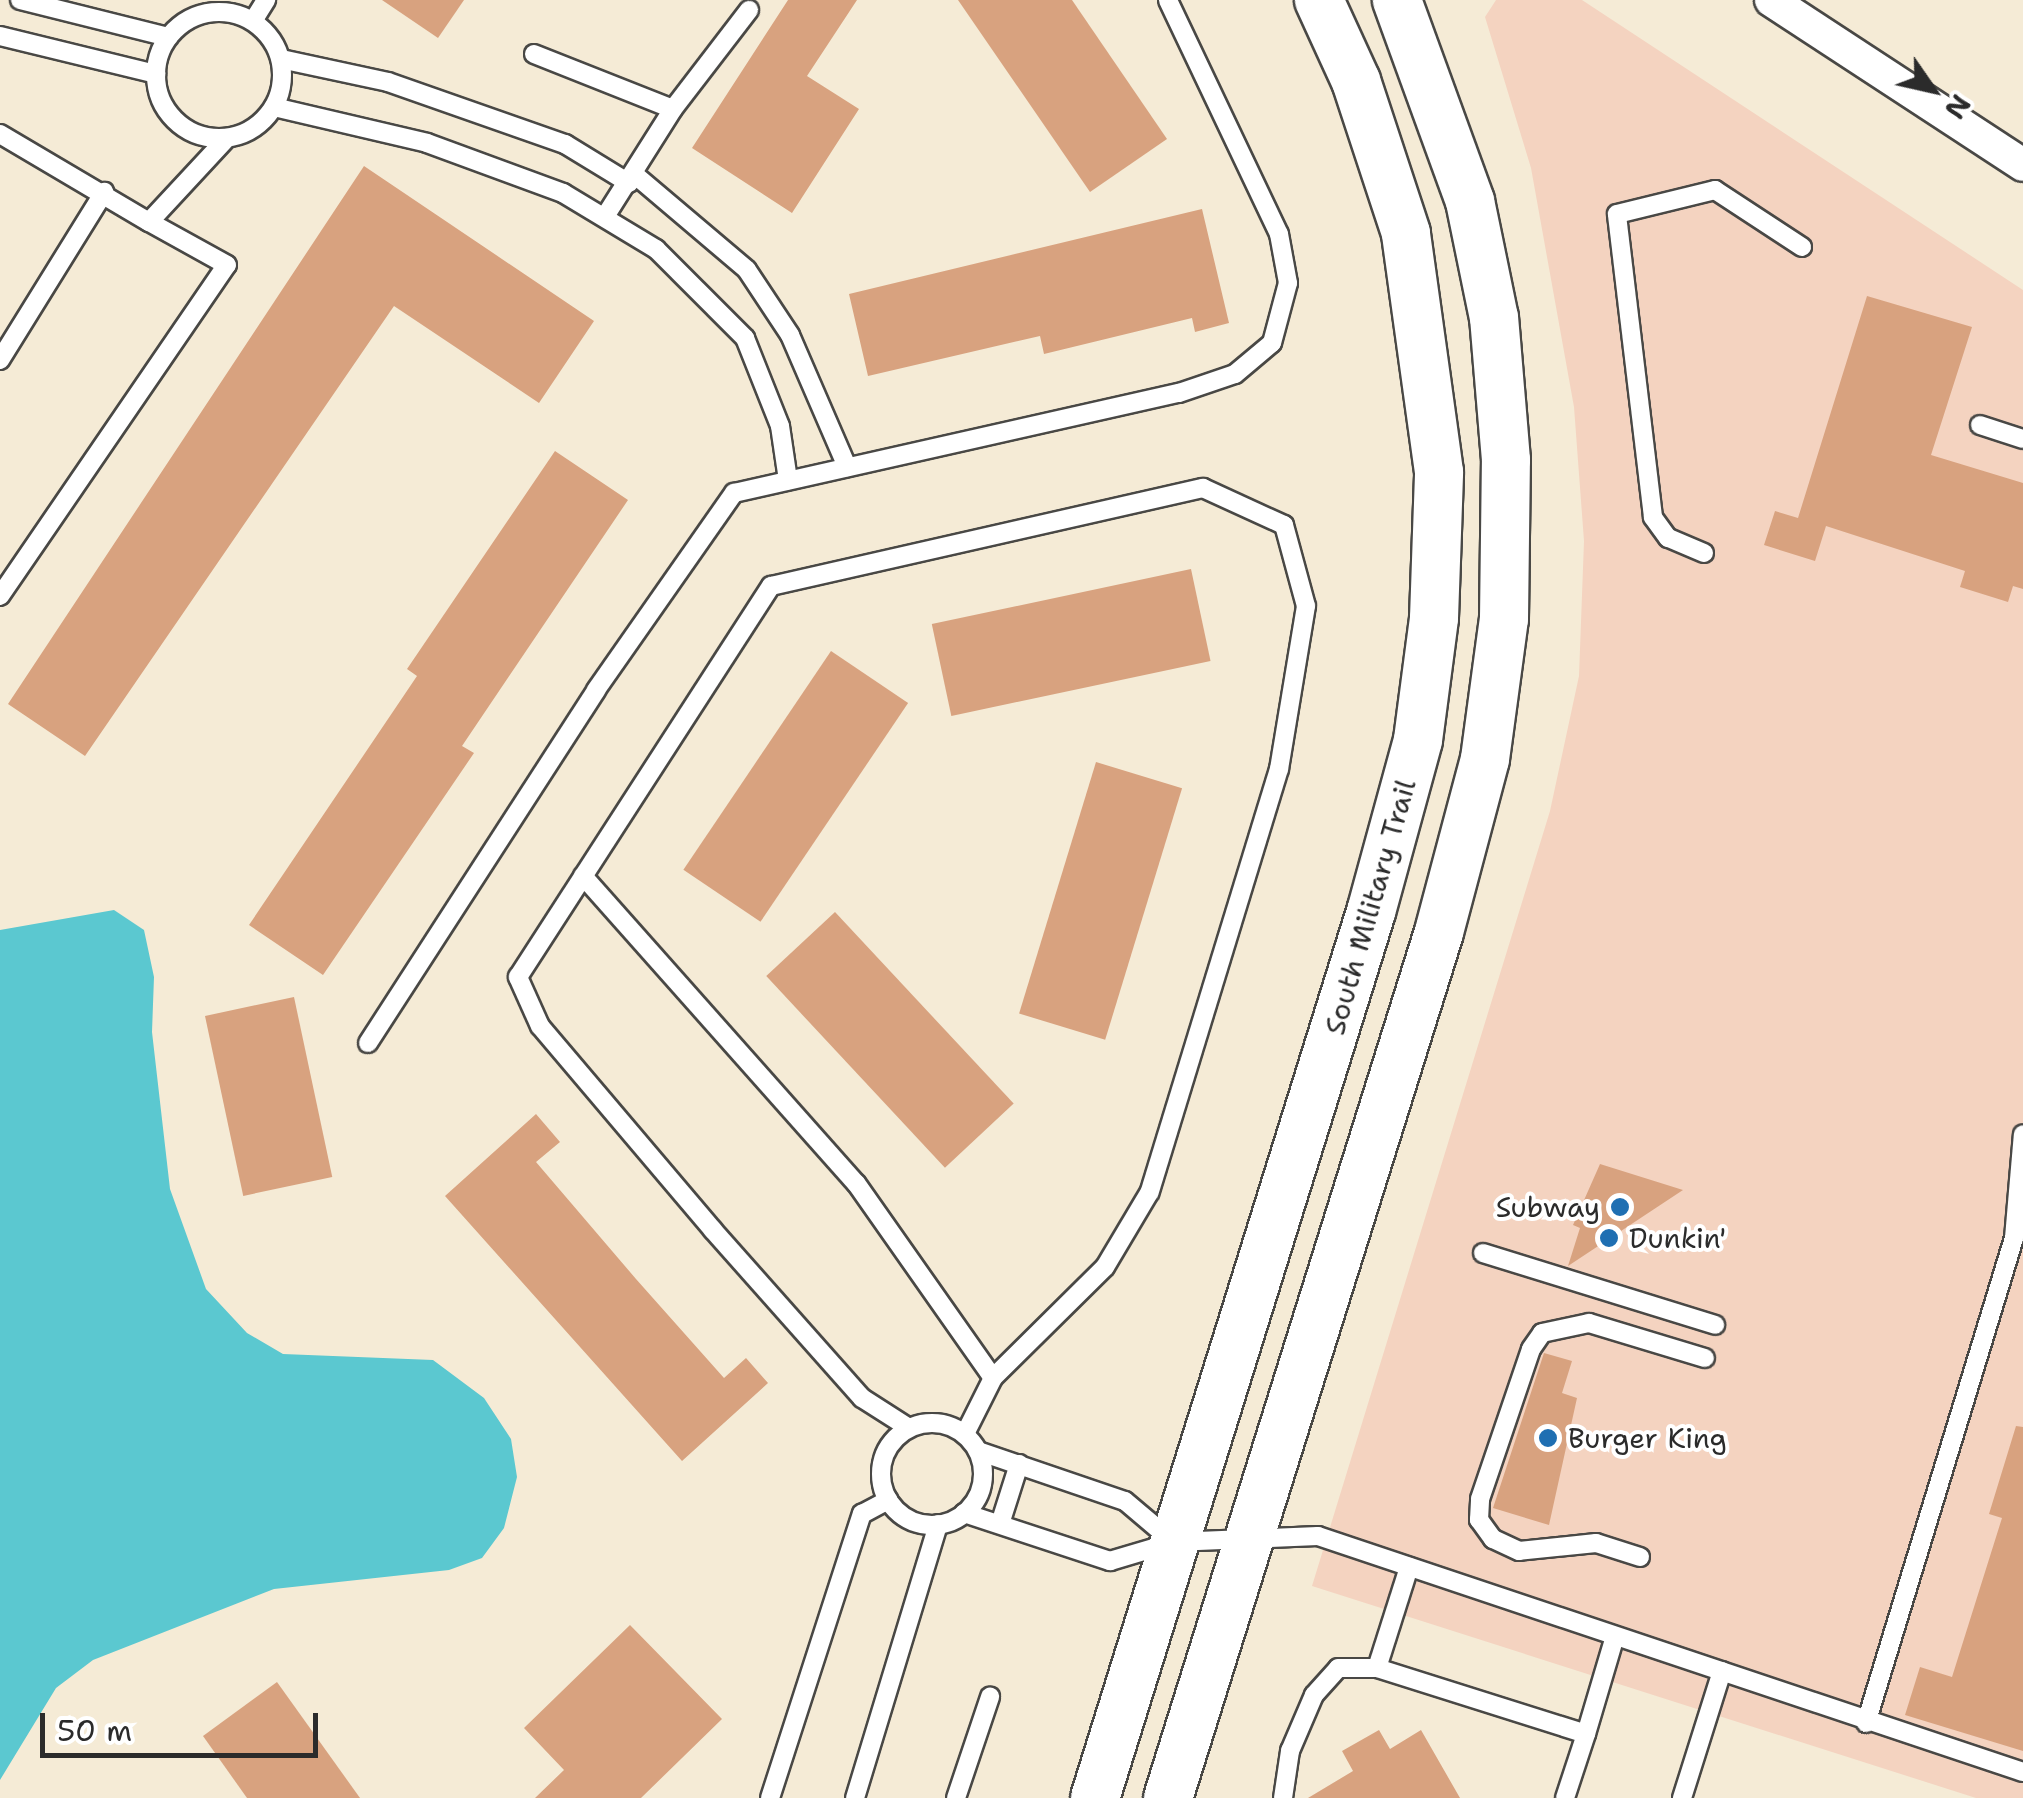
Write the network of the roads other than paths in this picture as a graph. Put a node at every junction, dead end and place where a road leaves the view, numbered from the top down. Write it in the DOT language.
graph roads {
  1 [pos="20,0"];
  2 [pos="266,0"];
  3 [pos="1168,0"];
  4 [pos="1319,0"];
  5 [pos="1397,0"];
  6 [pos="1771,0"];
  7 [pos="749,10"];
  8 [pos="253,21"];
  9 [pos="0,36"];
  10 [pos="168,38"];
  11 [pos="534,54"];
  12 [pos="281,59"];
  13 [pos="156,74"];
  14 [pos="274,108"];
  15 [pos="674,110"];
  16 [pos="0,134"];
  17 [pos="226,139"];
  18 [pos="2023,165"];
  19 [pos="632,178"];
  20 [pos="104,192"];
  21 [pos="606,216"];
  22 [pos="148,222"];
  23 [pos="1802,247"];
  24 [pos="0,360"];
  25 [pos="1980,425"];
  26 [pos="2023,439"];
  27 [pos="847,467"];
  28 [pos="788,480"];
  29 [pos="1704,554"];
  30 [pos="0,596"];
  31 [pos="583,876"];
  32 [pos="368,1043"];
  33 [pos="2023,1134"];
  34 [pos="1483,1253"];
  35 [pos="1715,1325"];
  36 [pos="1704,1358"];
  37 [pos="993,1378"];
  38 [pos="909,1428"];
  39 [pos="966,1434"];
  40 [pos="978,1451"];
  41 [pos="1019,1464"];
  42 [pos="888,1500"];
  43 [pos="964,1513"];
  44 [pos="938,1524"];
  45 [pos="1000,1524"];
  46 [pos="1174,1542"];
  47 [pos="1243,1543"];
  48 [pos="1640,1557"];
  49 [pos="1410,1567"];
  50 [pos="1615,1636"];
  51 [pos="1377,1668"];
  52 [pos="1722,1671"];
  53 [pos="990,1697"];
  54 [pos="1866,1723"];
  55 [pos="1586,1734"];
  56 [pos="2023,1772"];
  57 [pos="770,1798"];
  58 [pos="854,1798"];
  59 [pos="956,1798"];
  60 [pos="1095,1798"];
  61 [pos="1168,1798"];
  62 [pos="1283,1798"];
  63 [pos="1565,1798"];
  64 [pos="1682,1798"];
  1 -- 10 [label="lane"];
  2 -- 8 [label="lane"];
  3 -- 27 [label="lane"];
  4 -- 46 [label="street, South Military Trail"];
  5 -- 47 [label="street"];
  6 -- 18 [label="street"];
  7 -- 15 [label="lane"];
  8 -- 10 [label="lane"];
  8 -- 12 [label="lane"];
  9 -- 13 [label="lane"];
  10 -- 13 [label="lane"];
  11 -- 15 [label="lane"];
  12 -- 14 [label="lane"];
  12 -- 19 [label="lane"];
  13 -- 17 [label="lane"];
  14 -- 17 [label="lane"];
  14 -- 21 [label="lane"];
  15 -- 19 [label="lane"];
  16 -- 20 [label="lane"];
  17 -- 22 [label="lane"];
  19 -- 21 [label="lane"];
  19 -- 27 [label="lane"];
  20 -- 22 [label="lane"];
  20 -- 24 [label="lane"];
  21 -- 28 [label="lane"];
  22 -- 30 [label="lane"];
  23 -- 29 [label="lane"];
  25 -- 26 [label="lane"];
  27 -- 28 [label="lane"];
  28 -- 32 [label="lane"];
  31 -- 37 [label="lane"];
  31 -- 37 [label="lane"];
  31 -- 38 [label="lane"];
  33 -- 54 [label="lane"];
  34 -- 35 [label="lane"];
  36 -- 48 [label="lane"];
  37 -- 39 [label="lane"];
  38 -- 39 [label="lane"];
  38 -- 42 [label="lane"];
  39 -- 40 [label="lane"];
  40 -- 41 [label="lane"];
  40 -- 43 [label="lane"];
  41 -- 45 [label="lane"];
  41 -- 46 [label="lane"];
  42 -- 44 [label="lane"];
  42 -- 57 [label="lane"];
  43 -- 44 [label="lane"];
  43 -- 45 [label="lane"];
  44 -- 58 [label="lane"];
  45 -- 46 [label="lane"];
  46 -- 47 [label="lane"];
  46 -- 60 [label="street, South Military Trail"];
  47 -- 49 [label="lane"];
  47 -- 61 [label="street"];
  49 -- 50 [label="lane"];
  49 -- 51 [label="lane"];
  50 -- 52 [label="lane"];
  50 -- 55 [label="lane"];
  51 -- 55 [label="lane"];
  51 -- 62 [label="lane"];
  52 -- 54 [label="lane"];
  52 -- 64 [label="lane"];
  53 -- 59 [label="lane"];
  54 -- 56 [label="lane"];
  55 -- 63 [label="lane"];
}
